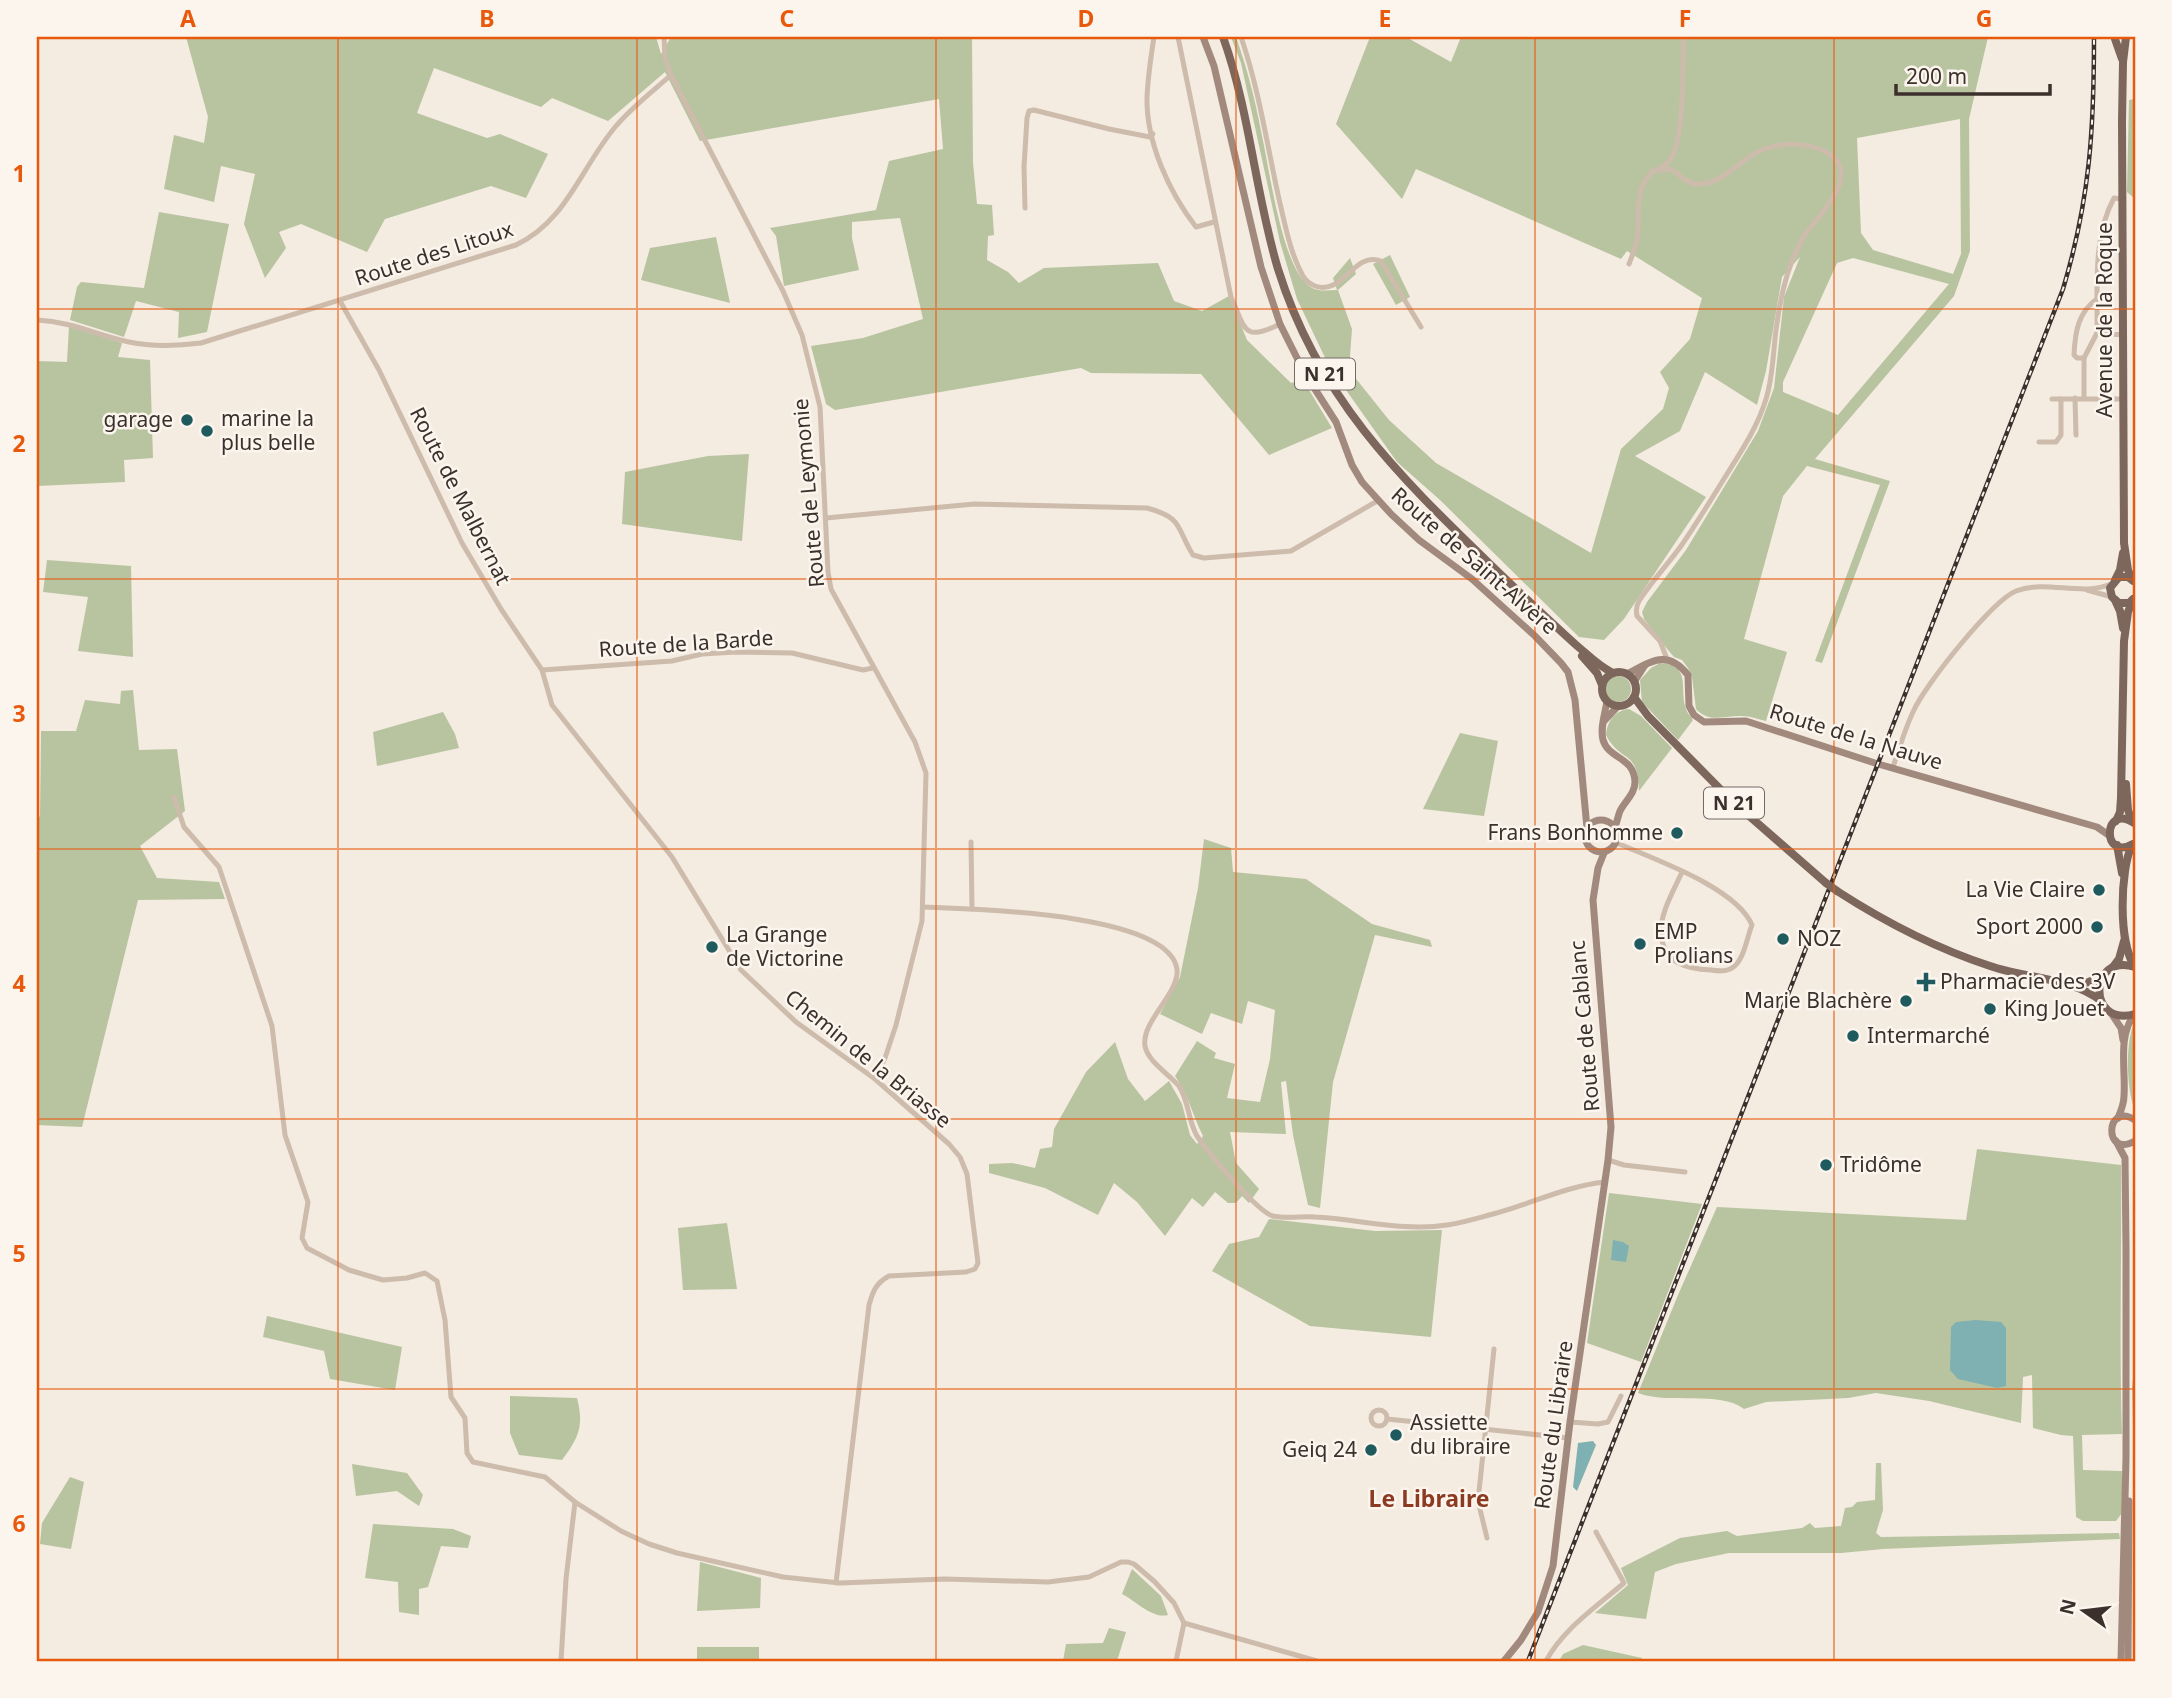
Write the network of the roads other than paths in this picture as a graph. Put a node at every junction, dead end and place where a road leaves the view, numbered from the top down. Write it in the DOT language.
graph roads {
  1 [pos="664,37"];
  2 [pos="1154,37"];
  3 [pos="1178,37"];
  4 [pos="1203,37"];
  5 [pos="1223,37"];
  6 [pos="1241,37"];
  7 [pos="1684,37"];
  8 [pos="2126,37"];
  9 [pos="2113,38"];
  10 [pos="2123,62"];
  11 [pos="671,75"];
  12 [pos="1153,134"];
  13 [pos="1652,171"];
  14 [pos="2122,199"];
  15 [pos="1025,208"];
  16 [pos="1214,222"];
  17 [pos="1629,264"];
  18 [pos="2098,298"];
  19 [pos="340,301"];
  20 [pos="37,320"];
  21 [pos="1280,324"];
  22 [pos="1421,327"];
  23 [pos="2097,333"];
  24 [pos="2124,335"];
  25 [pos="2084,358"];
  26 [pos="2075,398"];
  27 [pos="2084,398"];
  28 [pos="2123,398"];
  29 [pos="2052,399"];
  30 [pos="2061,399"];
  31 [pos="2076,435"];
  32 [pos="2039,442"];
  33 [pos="1379,500"];
  34 [pos="826,518"];
  35 [pos="2124,543"];
  36 [pos="2113,581"];
  37 [pos="2134,581"];
  38 [pos="2080,589"];
  39 [pos="2114,599"];
  40 [pos="2134,599"];
  41 [pos="1564,635"];
  42 [pos="2124,641"];
  43 [pos="1667,659"];
  44 [pos="1645,664"];
  45 [pos="873,668"];
  46 [pos="542,670"];
  47 [pos="1613,673"];
  48 [pos="1628,674"];
  49 [pos="1634,681"];
  50 [pos="1602,685"];
  51 [pos="1631,700"];
  52 [pos="1607,701"];
  53 [pos="1618,706"];
  54 [pos="1604,721"];
  55 [pos="576,737"];
  56 [pos="2124,743"];
  57 [pos="1893,767"];
  58 [pos="174,797"];
  59 [pos="1584,804"];
  60 [pos="1621,810"];
  61 [pos="1601,820"];
  62 [pos="2114,822"];
  63 [pos="2134,822"];
  64 [pos="1615,827"];
  65 [pos="2097,827"];
  66 [pos="1587,828"];
  67 [pos="2110,836"];
  68 [pos="971,842"];
  69 [pos="1616,843"];
  70 [pos="2133,843"];
  71 [pos="2117,845"];
  72 [pos="1592,850"];
  73 [pos="1604,853"];
  74 [pos="1598,868"];
  75 [pos="1682,872"];
  76 [pos="2124,888"];
  77 [pos="924,907"];
  78 [pos="972,909"];
  79 [pos="2124,938"];
  80 [pos="2113,967"];
  81 [pos="2135,967"];
  82 [pos="2104,974"];
  83 [pos="2070,985"];
  84 [pos="2101,1001"];
  85 [pos="2111,1012"];
  86 [pos="2135,1014"];
  87 [pos="2124,1044"];
  88 [pos="875,1079"];
  89 [pos="2124,1097"];
  90 [pos="2118,1118"];
  91 [pos="2132,1118"];
  92 [pos="2116,1141"];
  93 [pos="2134,1142"];
  94 [pos="2124,1158"];
  95 [pos="1608,1160"];
  96 [pos="1685,1172"];
  97 [pos="1605,1182"];
  98 [pos="1494,1349"];
  99 [pos="1621,1396"];
  100 [pos="1387,1419"];
  101 [pos="1570,1422"];
  102 [pos="1485,1428"];
  103 [pos="1568,1438"];
  104 [pos="2126,1458"];
  105 [pos="575,1502"];
  106 [pos="2131,1527"];
  107 [pos="1596,1532"];
  108 [pos="2135,1536"];
  109 [pos="1487,1538"];
  110 [pos="2129,1572"];
  111 [pos="836,1583"];
  112 [pos="1184,1623"];
  113 [pos="1292,1654"];
  114 [pos="561,1661"];
  115 [pos="1176,1661"];
  116 [pos="1290,1661"];
  117 [pos="1317,1661"];
  118 [pos="1504,1661"];
  119 [pos="1546,1661"];
  120 [pos="2121,1661"];
  121 [pos="2128,1661"];
  1 -- 11 [label="street, Route de Leymonie"];
  2 -- 12 [label="street"];
  3 -- 16 [label="street"];
  4 -- 21 [label="main road, Route de Saint-Alvère"];
  5 -- 41 [label="main road, N 21"];
  6 -- 22 [label="street"];
  7 -- 13 [label="street"];
  8 -- 9 [label="main road"];
  8 -- 10 [label="main road, Avenue de la Roque"];
  9 -- 10 [label="main road"];
  10 -- 14 [label="main road, Avenue de la Roque"];
  11 -- 19 [label="street, Route des Litoux"];
  11 -- 34 [label="street, Route de Leymonie"];
  12 -- 15 [label="street"];
  12 -- 16 [label="street"];
  13 -- 17 [label="street"];
  13 -- 43 [label="street"];
  14 -- 18 [label="street"];
  14 -- 24 [label="main road, Avenue de la Roque"];
  16 -- 21 [label="street"];
  18 -- 23 [label="street"];
  18 -- 25 [label="street"];
  19 -- 20 [label="street, Route des Litoux"];
  19 -- 46 [label="street, Route de Malbernat"];
  21 -- 33 [label="main road, Route de Saint-Alvère"];
  23 -- 24 [label="street"];
  23 -- 25 [label="street"];
  24 -- 28 [label="main road, Avenue de la Roque"];
  25 -- 27 [label="street"];
  26 -- 27 [label="street"];
  26 -- 30 [label="street"];
  26 -- 31 [label="street"];
  27 -- 28 [label="street"];
  28 -- 35 [label="main road, Avenue de la Roque"];
  29 -- 30 [label="street"];
  30 -- 32 [label="street"];
  33 -- 34 [label="street"];
  33 -- 59 [label="main road, Route de Saint-Alvère"];
  34 -- 45 [label="street, Route de Leymonie"];
  35 -- 36 [label="main road, Avenue de la Roque"];
  35 -- 37 [label="main road, Avenue de la Roque"];
  36 -- 37 [label="main road"];
  36 -- 38 [label="street"];
  36 -- 39 [label="main road, Avenue de la Roque"];
  38 -- 39 [label="street"];
  38 -- 57 [label="street"];
  39 -- 40 [label="main road"];
  39 -- 42 [label="main road"];
  40 -- 42 [label="main road"];
  41 -- 47 [label="main road, N 21"];
  41 -- 50 [label="main road, N 21"];
  42 -- 56 [label="main road"];
  43 -- 44 [label="main road"];
  43 -- 57 [label="main road, Route de la Nauve"];
  44 -- 48 [label="main road"];
  44 -- 49 [label="main road"];
  45 -- 46 [label="street, Route de la Barde"];
  45 -- 77 [label="street, Route de Leymonie"];
  46 -- 55 [label="street, Route de Malbernat"];
  47 -- 48 [label="main road"];
  47 -- 50 [label="main road"];
  48 -- 49 [label="main road"];
  49 -- 51 [label="main road"];
  50 -- 52 [label="main road"];
  51 -- 53 [label="main road"];
  51 -- 83 [label="main road, N 21, bridge"];
  52 -- 53 [label="main road"];
  52 -- 54 [label="main road"];
  53 -- 54 [label="main road"];
  54 -- 60 [label="main road"];
  55 -- 88 [label="street, Chemin de la Briasse"];
  56 -- 62 [label="main road"];
  56 -- 63 [label="main road"];
  57 -- 65 [label="main road, Route de la Nauve"];
  58 -- 105 [label="street"];
  59 -- 61 [label="main road"];
  59 -- 66 [label="main road, Route de Saint-Alvère"];
  60 -- 61 [label="main road"];
  60 -- 64 [label="main road"];
  61 -- 64 [label="main road"];
  61 -- 66 [label="main road"];
  62 -- 63 [label="main road"];
  62 -- 65 [label="main road"];
  62 -- 67 [label="main road"];
  64 -- 69 [label="main road"];
  65 -- 67 [label="main road, Route de la Nauve"];
  66 -- 72 [label="main road"];
  67 -- 71 [label="main road"];
  68 -- 78 [label="street"];
  69 -- 73 [label="main road"];
  69 -- 75 [label="street"];
  70 -- 71 [label="main road"];
  70 -- 76 [label="main road"];
  71 -- 76 [label="main road"];
  72 -- 73 [label="main road"];
  72 -- 74 [label="main road"];
  73 -- 74 [label="main road"];
  74 -- 95 [label="main road, Route de Cablanc"];
  75 -- 75 [label="street"];
  76 -- 79 [label="main road"];
  77 -- 78 [label="street"];
  77 -- 88 [label="street, Route de Leymonie"];
  78 -- 97 [label="street"];
  79 -- 80 [label="main road"];
  79 -- 81 [label="main road"];
  80 -- 81 [label="main road"];
  80 -- 82 [label="main road"];
  82 -- 83 [label="main road"];
  82 -- 84 [label="main road"];
  83 -- 84 [label="main road, N 21"];
  84 -- 85 [label="main road"];
  85 -- 86 [label="main road"];
  85 -- 87 [label="main road"];
  86 -- 87 [label="main road"];
  87 -- 89 [label="main road"];
  88 -- 111 [label="street, Chemin de la Briasse"];
  89 -- 90 [label="main road"];
  89 -- 91 [label="main road"];
  90 -- 91 [label="main road"];
  90 -- 92 [label="main road"];
  92 -- 93 [label="main road"];
  92 -- 94 [label="main road"];
  93 -- 94 [label="main road"];
  94 -- 104 [label="main road"];
  95 -- 96 [label="street"];
  95 -- 97 [label="main road, Route de Cablanc"];
  97 -- 101 [label="main road, Route du Libraire"];
  98 -- 102 [label="street"];
  99 -- 101 [label="street"];
  100 -- 102 [label="street"];
  101 -- 103 [label="main road, Route du Libraire"];
  102 -- 103 [label="street"];
  102 -- 109 [label="street"];
  103 -- 118 [label="main road, Route du Libraire"];
  104 -- 106 [label="main road"];
  104 -- 106 [label="main road"];
  105 -- 111 [label="street"];
  105 -- 114 [label="street"];
  106 -- 110 [label="main road"];
  106 -- 120 [label="main road"];
  107 -- 119 [label="street"];
  108 -- 110 [label="main road"];
  110 -- 121 [label="main road"];
  111 -- 112 [label="street"];
  112 -- 113 [label="street"];
  112 -- 115 [label="street"];
  113 -- 116 [label="street"];
  113 -- 117 [label="street"];
}
